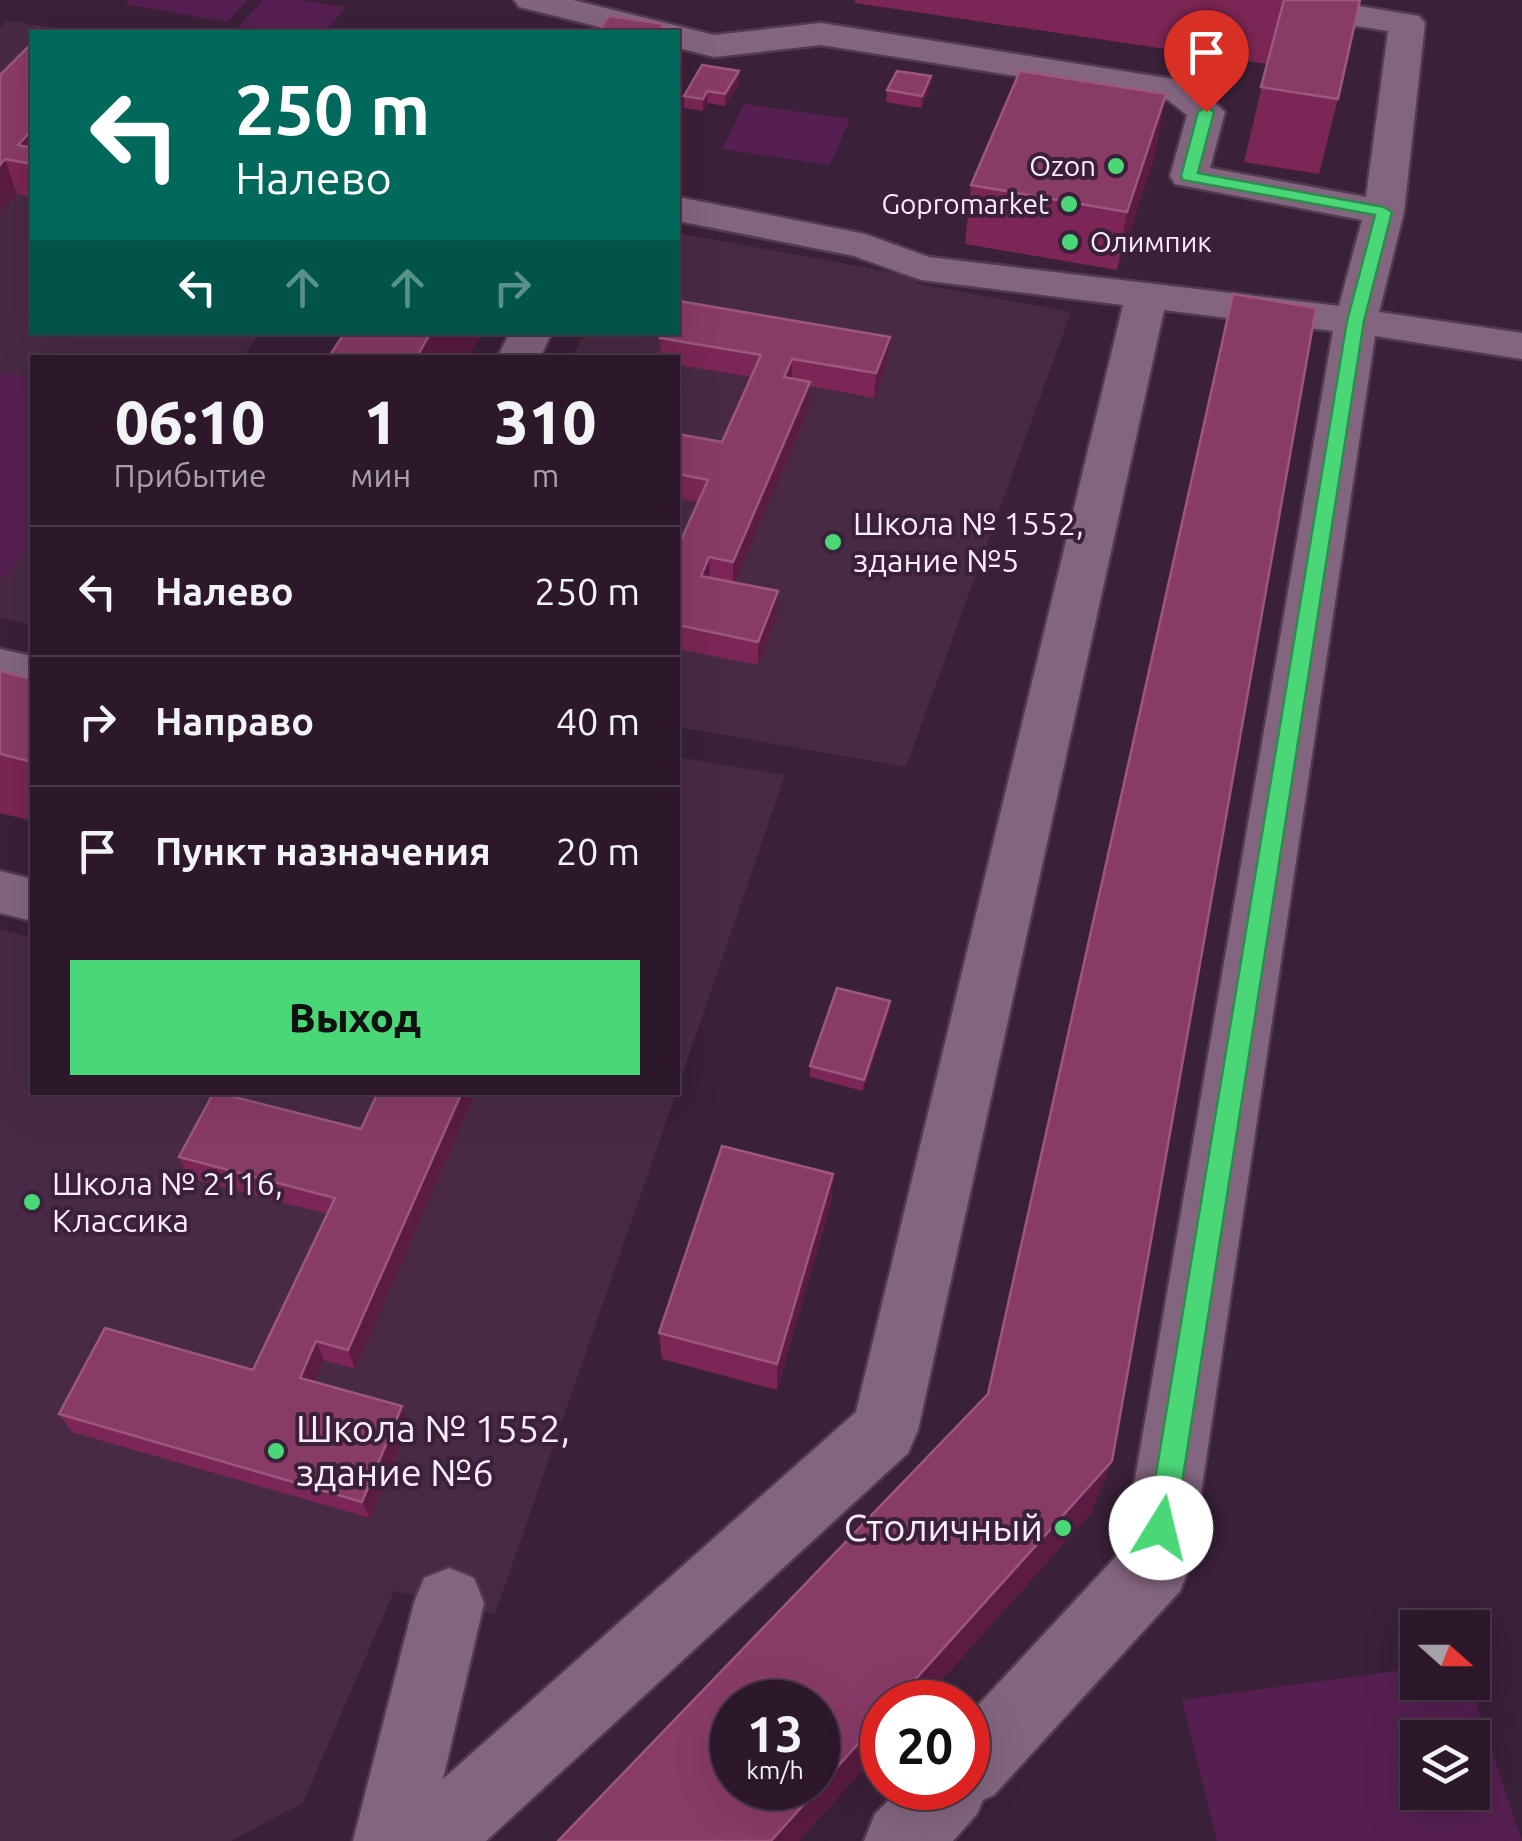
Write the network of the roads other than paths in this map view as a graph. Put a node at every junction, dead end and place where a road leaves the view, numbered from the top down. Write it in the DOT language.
graph roads {
  1 [pos="531,0"];
  2 [pos="837,0"];
  3 [pos="1252,0"];
  4 [pos="652,30"];
  5 [pos="820,34"];
  6 [pos="680,38"];
  7 [pos="680,209"];
  8 [pos="1384,212"];
  9 [pos="1146,297"];
  10 [pos="1356,321"];
  11 [pos="1522,346"];
  12 [pos="0,667"];
  13 [pos="30,674"];
  14 [pos="0,892"];
  15 [pos="30,900"];
  16 [pos="449,1603"];
  17 [pos="990,1746"];
  18 [pos="931,1810"];
  19 [pos="391,1841"];
  20 [pos="430,1841"];
  21 [pos="902,1841"];
  1 -- 4 [label="lane"];
  2 -- 5 [label="lane"];
  3 -- 8 [label="lane"];
  5 -- 6 [label="lane"];
  5 -- 8 [label="lane"];
  7 -- 9 [label="lane"];
  8 -- 10 [label="lane"];
  9 -- 10 [label="lane"];
  9 -- 20 [label="lane"];
  10 -- 11 [label="lane"];
  10 -- 17 [label="lane"];
  12 -- 13 [label="lane"];
  14 -- 15 [label="lane"];
  16 -- 19 [label="lane"];
  18 -- 21 [label="lane"];
}
